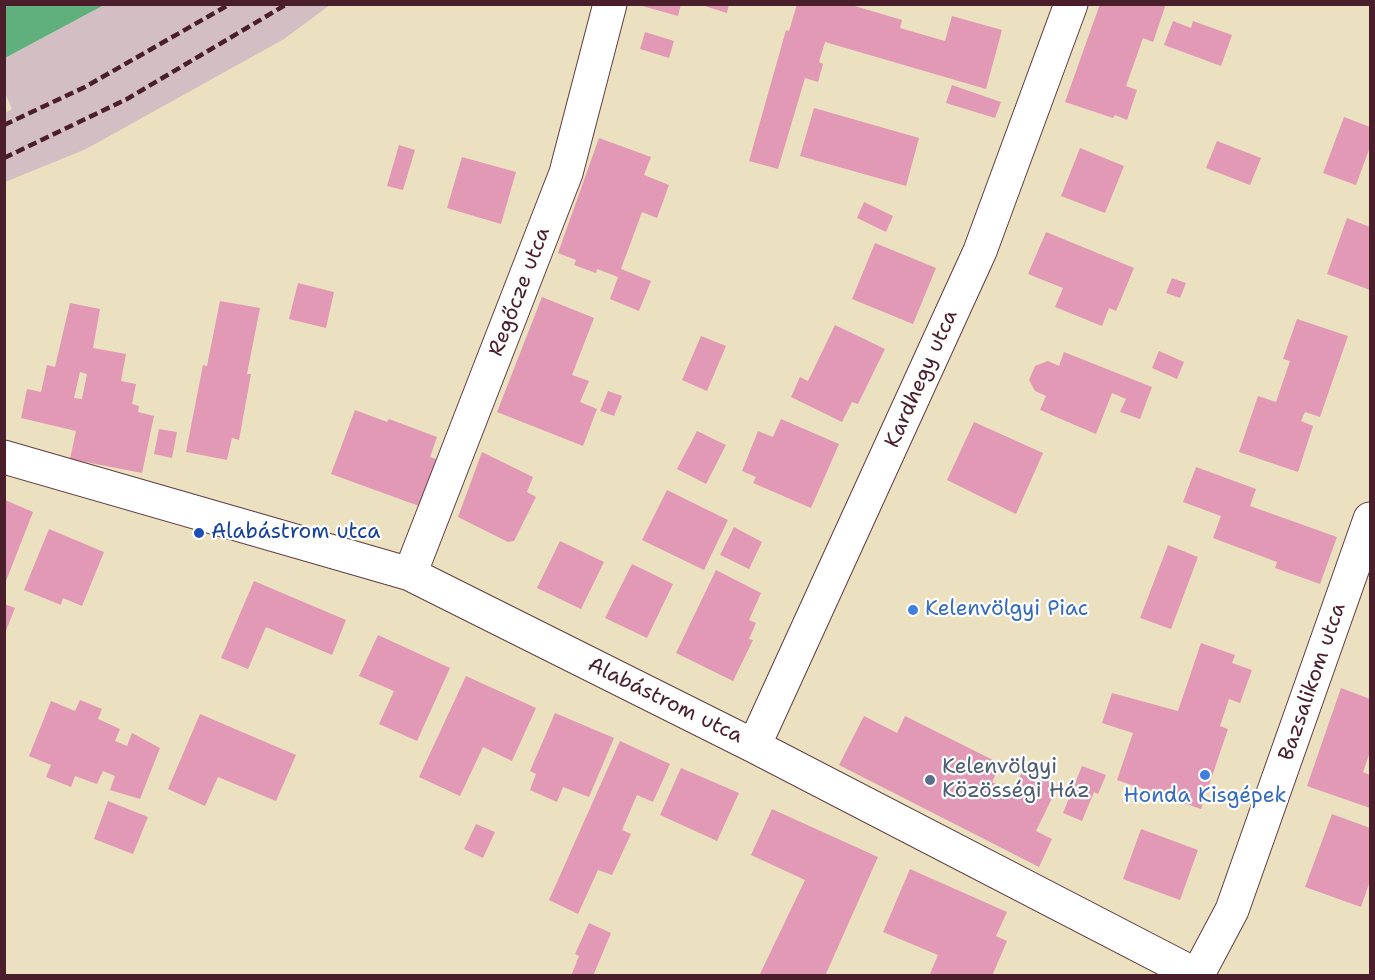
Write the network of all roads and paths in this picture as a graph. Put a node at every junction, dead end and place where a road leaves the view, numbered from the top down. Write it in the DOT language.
graph roads {
  1 [pos="610,4"];
  2 [pos="1071,4"];
  3 [pos="4,457"];
  4 [pos="1371,519"];
  5 [pos="410,574"];
  6 [pos="754,746"];
  7 [pos="1198,975"];
  1 -- 5 [label="street, Regőcze utca"];
  2 -- 6 [label="street, Kardhegy utca"];
  3 -- 5 [label="street, Alabástrom utca"];
  4 -- 7 [label="street, Bazsalikom utca"];
  5 -- 6 [label="street, Alabástrom utca"];
  6 -- 7 [label="street, Alabástrom utca"];
}
